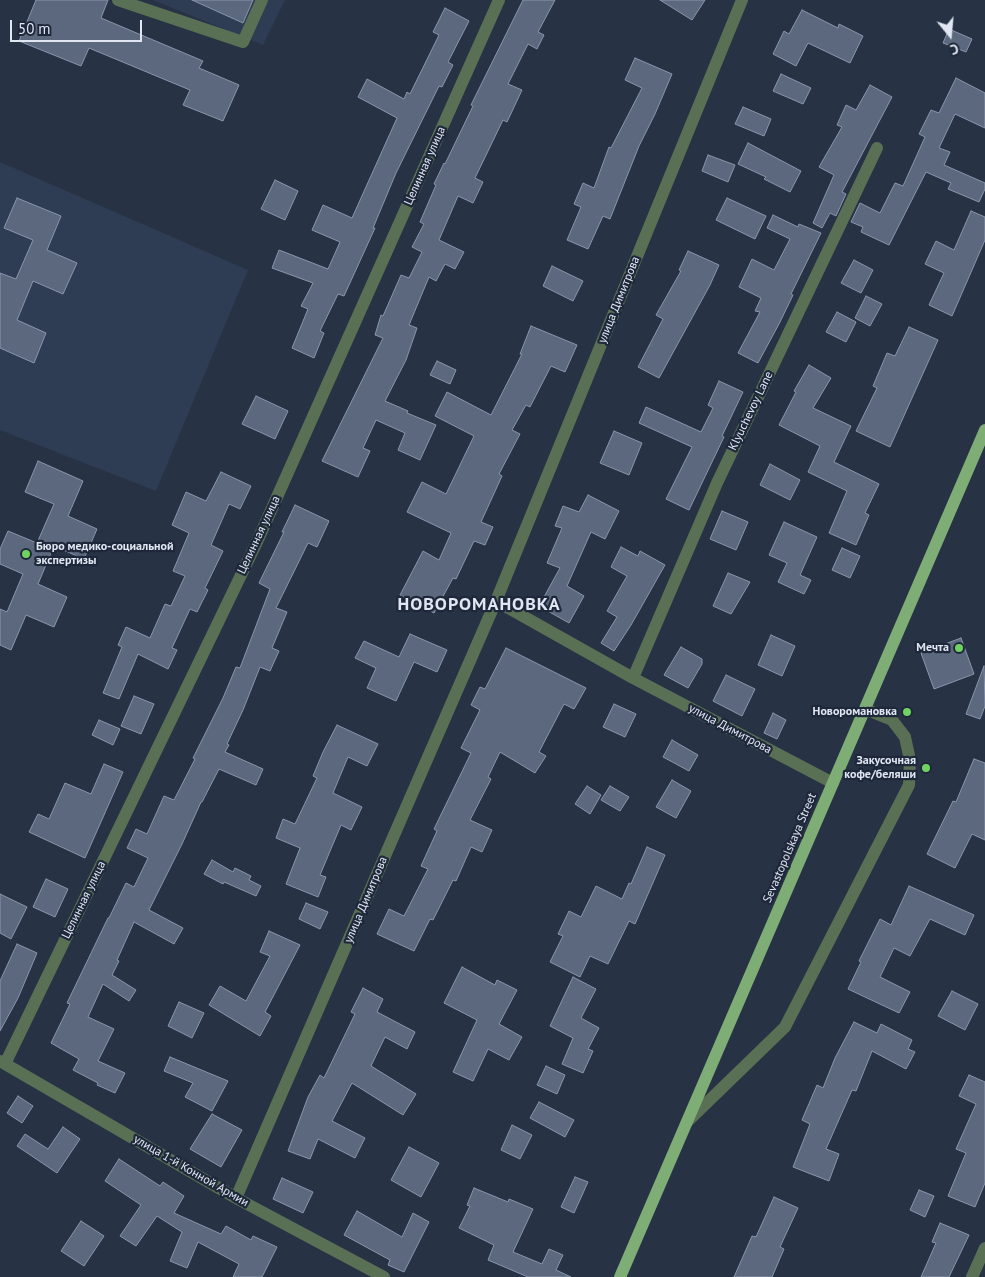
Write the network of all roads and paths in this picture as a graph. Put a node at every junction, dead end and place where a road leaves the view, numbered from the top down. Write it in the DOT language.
graph roads {
  1 [pos="118,0"];
  2 [pos="262,0"];
  3 [pos="499,0"];
  4 [pos="742,0"];
  5 [pos="877,148"];
  6 [pos="985,430"];
  7 [pos="496,601"];
  8 [pos="633,678"];
  9 [pos="865,709"];
  10 [pos="833,783"];
  11 [pos="2,1062"];
  12 [pos="687,1122"];
  13 [pos="236,1198"];
  14 [pos="985,1248"];
  15 [pos="384,1277"];
  16 [pos="620,1277"];
  17 [pos="972,1277"];
  1 -- 2 [label="street"];
  3 -- 11 [label="street, Целинная улица"];
  4 -- 7 [label="street, улица Димитрова"];
  5 -- 8 [label="street, Klyuchevoy Lane"];
  6 -- 9 [label="main road, Sevastopolskaya Street"];
  7 -- 8 [label="street, улица Димитрова"];
  7 -- 13 [label="street, улица Димитрова"];
  8 -- 10 [label="street, улица Димитрова"];
  9 -- 10 [label="main road, Sevastopolskaya Street"];
  9 -- 12 [label="street"];
  10 -- 12 [label="main road, Sevastopolskaya Street"];
  11 -- 13 [label="street, улица 1-й Конной Армии"];
  12 -- 16 [label="main road, Sevastopolskaya Street"];
  13 -- 15 [label="street, улица 1-й Конной Армии"];
  14 -- 17 [label="street"];
}
